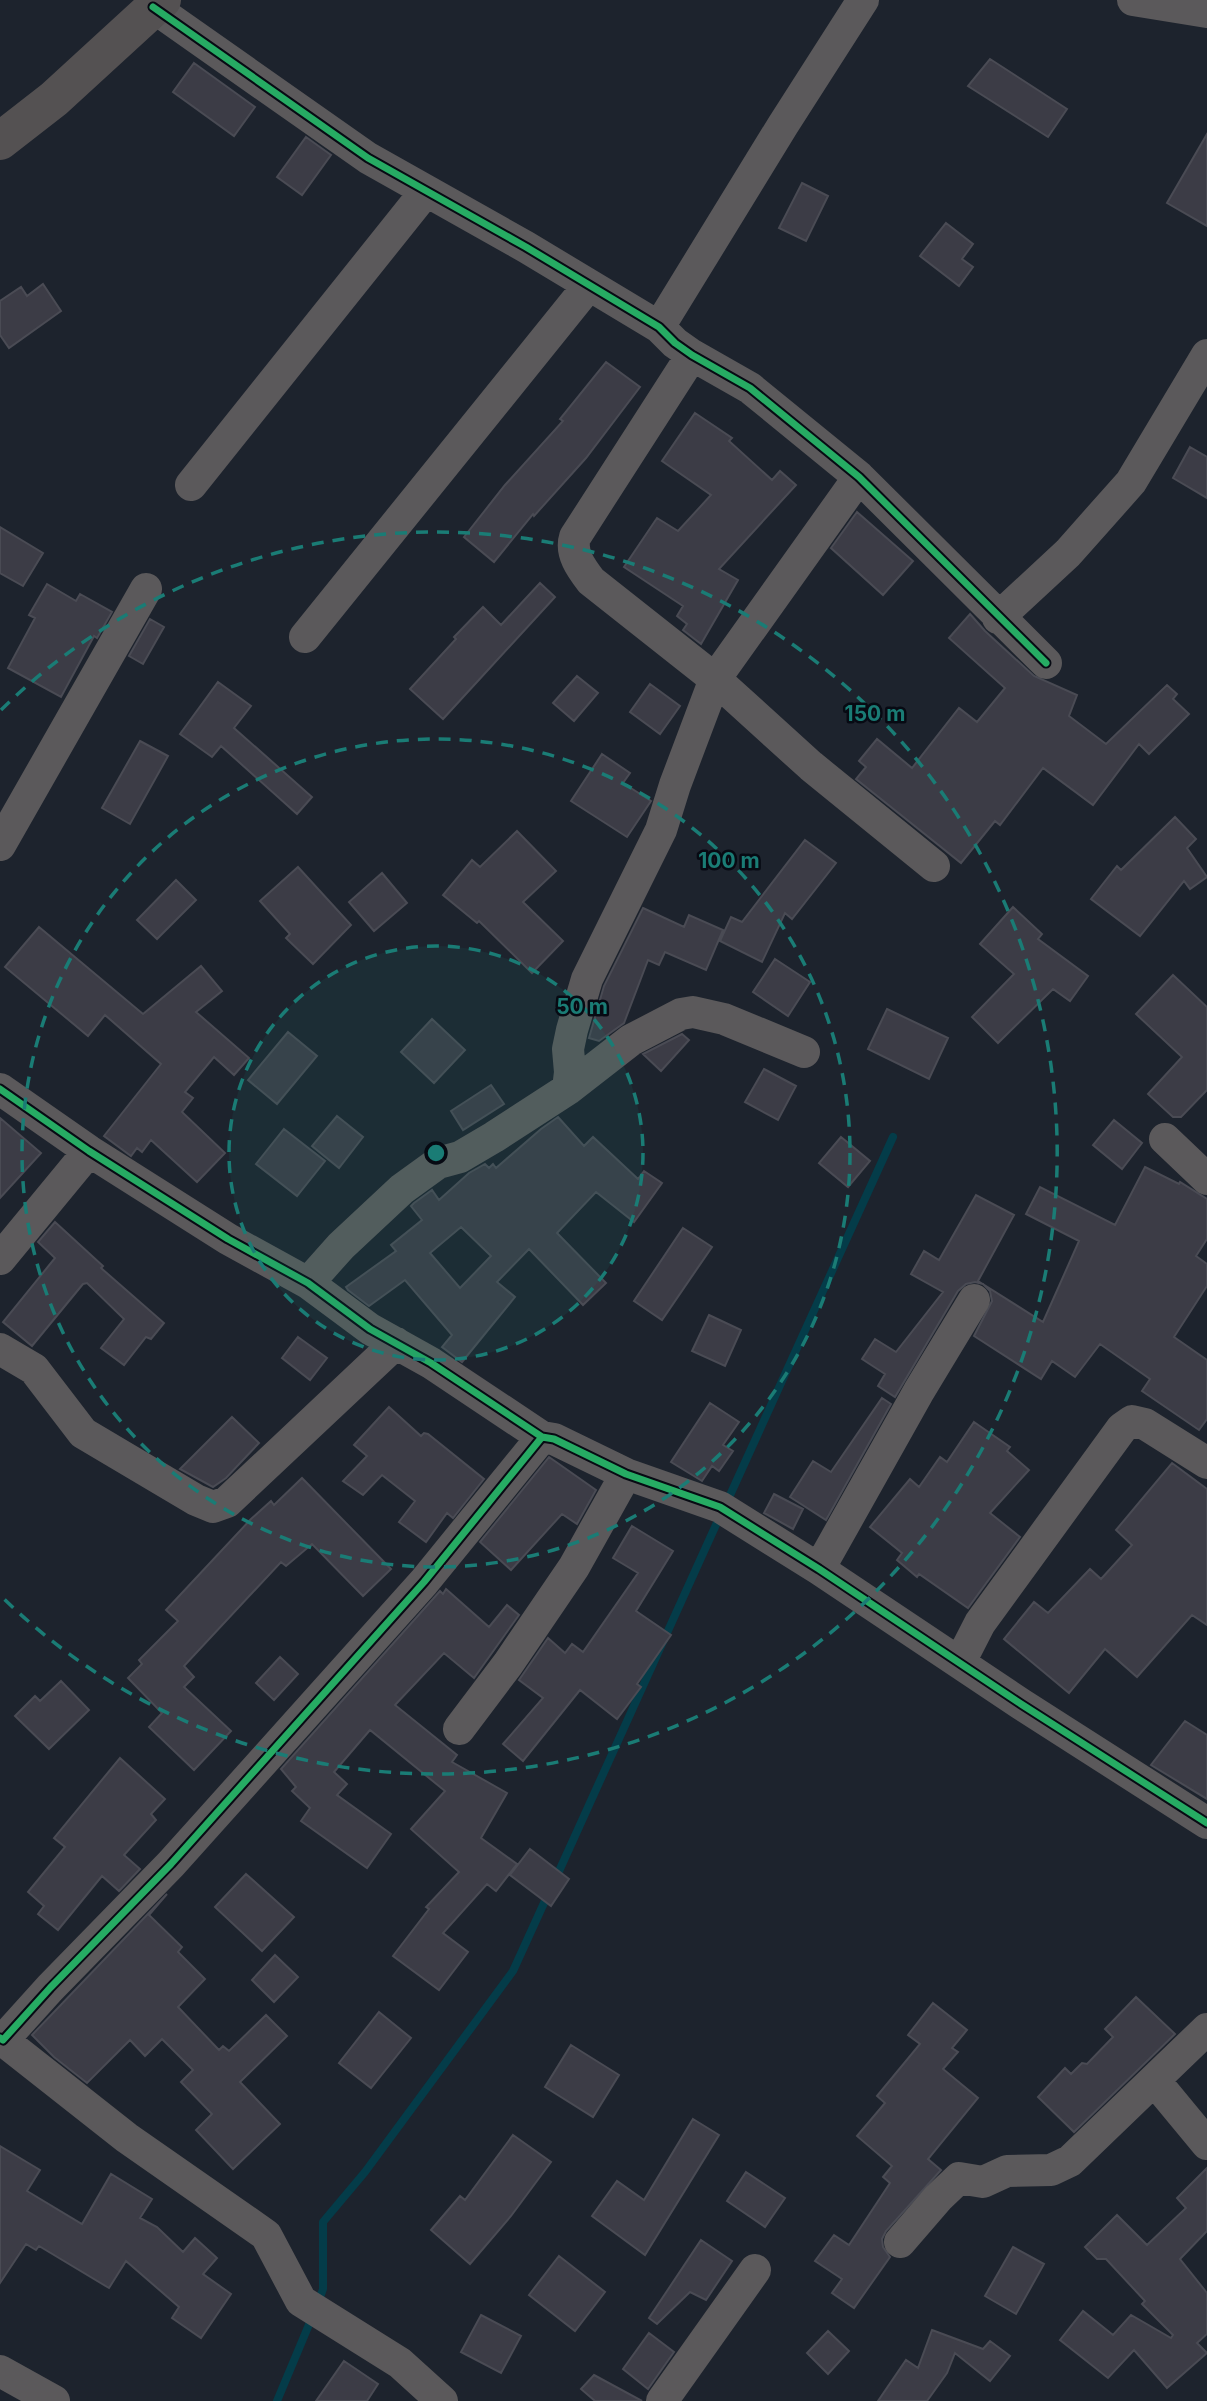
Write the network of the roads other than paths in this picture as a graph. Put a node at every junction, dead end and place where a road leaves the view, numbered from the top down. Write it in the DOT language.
graph roads {
  1 [pos="863,0"];
  2 [pos="1133,0"];
  3 [pos="158,4"];
  4 [pos="1207,12"];
  5 [pos="0,141"];
  6 [pos="426,191"];
  7 [pos="589,285"];
  8 [pos="659,327"];
  9 [pos="692,355"];
  10 [pos="1207,355"];
  11 [pos="859,477"];
  12 [pos="191,485"];
  13 [pos="146,589"];
  14 [pos="998,618"];
  15 [pos="305,638"];
  16 [pos="1046,663"];
  17 [pos="715,679"];
  18 [pos="0,845"];
  19 [pos="934,866"];
  20 [pos="804,1052"];
  21 [pos="568,1088"];
  22 [pos="0,1089"];
  23 [pos="1165,1139"];
  24 [pos="89,1151"];
  25 [pos="1207,1179"];
  26 [pos="0,1259"];
  27 [pos="308,1283"];
  28 [pos="974,1300"];
  29 [pos="396,1343"];
  30 [pos="0,1349"];
  31 [pos="542,1437"];
  32 [pos="1207,1463"];
  33 [pos="626,1474"];
  34 [pos="819,1569"];
  35 [pos="960,1662"];
  36 [pos="460,1729"];
  37 [pos="1207,1823"];
  38 [pos="1207,2029"];
  39 [pos="1,2039"];
  40 [pos="1154,2080"];
  41 [pos="1207,2144"];
  42 [pos="900,2242"];
  43 [pos="755,2270"];
  44 [pos="0,2371"];
  45 [pos="54,2401"];
  46 [pos="442,2401"];
  47 [pos="662,2401"];
  1 -- 8 [label="street"];
  2 -- 4 [label="street"];
  3 -- 5 [label="street"];
  3 -- 6 [label="street"];
  6 -- 7 [label="street"];
  6 -- 12 [label="street"];
  7 -- 8 [label="street"];
  7 -- 15 [label="street"];
  8 -- 9 [label="street"];
  9 -- 11 [label="street"];
  9 -- 17 [label="street"];
  10 -- 14 [label="street"];
  11 -- 14 [label="street"];
  11 -- 17 [label="street"];
  13 -- 18 [label="street"];
  14 -- 16 [label="street"];
  17 -- 19 [label="street"];
  17 -- 21 [label="street"];
  20 -- 21 [label="street"];
  21 -- 27 [label="street"];
  22 -- 24 [label="street"];
  23 -- 25 [label="street"];
  24 -- 26 [label="street"];
  24 -- 27 [label="street"];
  27 -- 29 [label="street"];
  28 -- 34 [label="street"];
  29 -- 30 [label="street"];
  29 -- 31 [label="street"];
  31 -- 33 [label="street"];
  31 -- 39 [label="street"];
  32 -- 35 [label="street"];
  33 -- 34 [label="street"];
  33 -- 36 [label="street"];
  34 -- 35 [label="street"];
  35 -- 37 [label="street"];
  38 -- 40 [label="street"];
  39 -- 46 [label="street"];
  40 -- 41 [label="street"];
  40 -- 42 [label="street"];
  43 -- 47 [label="street"];
  44 -- 45 [label="street"];
}
